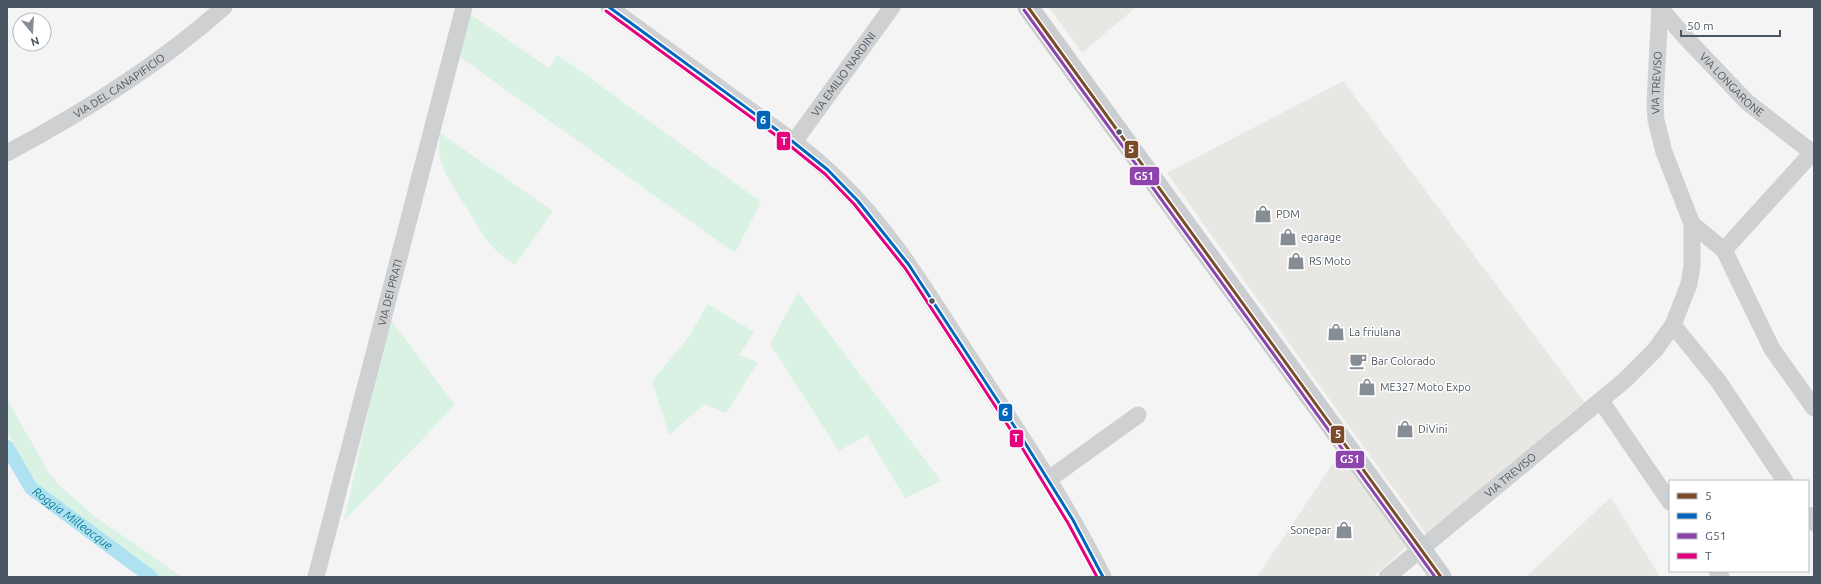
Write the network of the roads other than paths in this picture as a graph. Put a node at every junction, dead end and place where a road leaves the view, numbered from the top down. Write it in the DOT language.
graph roads {
  1 [pos="224,7"];
  2 [pos="464,7"];
  3 [pos="609,7"];
  4 [pos="892,7"];
  5 [pos="1028,7"];
  6 [pos="1660,7"];
  7 [pos="794,142"];
  8 [pos="7,153"];
  9 [pos="1813,154"];
  10 [pos="1692,224"];
  11 [pos="1724,250"];
  12 [pos="1672,325"];
  13 [pos="1601,401"];
  14 [pos="1814,408"];
  15 [pos="1138,415"];
  16 [pos="1048,479"];
  17 [pos="1784,480"];
  18 [pos="1669,501"];
  19 [pos="1420,549"];
  20 [pos="316,577"];
  21 [pos="1103,577"];
  22 [pos="1387,577"];
  23 [pos="1441,577"];
  1 -- 8 [label="street, VIA DEL CANAPIFICIO"];
  2 -- 20 [label="street, VIA DEI PRATI"];
  3 -- 7 [label="street"];
  4 -- 7 [label="street, VIA EMILIO NARDINI"];
  5 -- 19 [label="main road"];
  6 -- 9 [label="street, VIA LONGARONE"];
  6 -- 10 [label="street, VIA TREVISO"];
  7 -- 16 [label="street"];
  9 -- 11 [label="street, VIA LONGARONE"];
  10 -- 11 [label="street, VIA TREVISO"];
  10 -- 12 [label="street, VIA TREVISO"];
  11 -- 14 [label="street, VIA TREVISO"];
  12 -- 13 [label="street, VIA TREVISO"];
  12 -- 17 [label="street"];
  13 -- 18 [label="street"];
  13 -- 19 [label="street, VIA TREVISO"];
  15 -- 16 [label="street"];
  16 -- 21 [label="street"];
  19 -- 22 [label="street, VIA TREVISO"];
  19 -- 23 [label="main road"];
}
